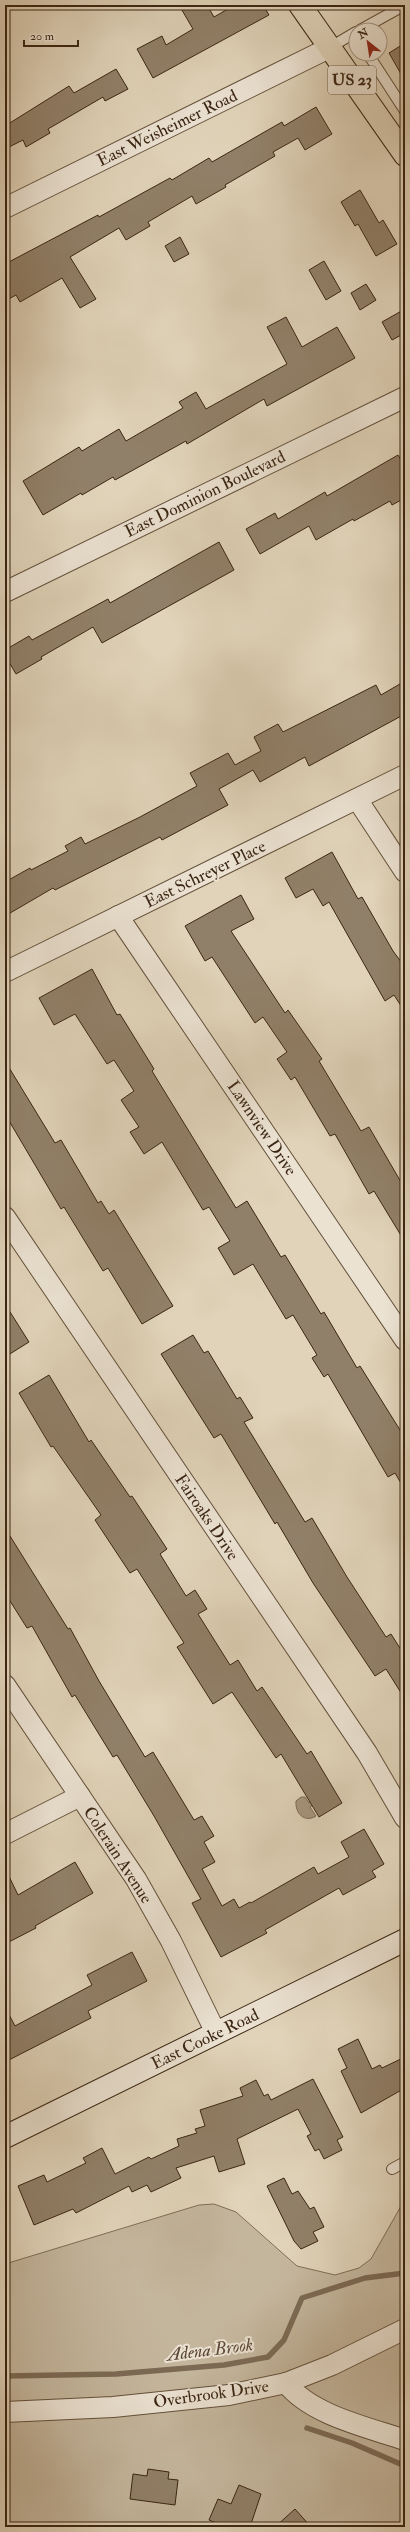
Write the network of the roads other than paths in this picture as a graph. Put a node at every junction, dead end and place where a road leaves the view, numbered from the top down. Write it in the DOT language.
graph roads {
  1 [pos="300,5"];
  2 [pos="405,5"];
  3 [pos="376,22"];
  4 [pos="348,38"];
  5 [pos="329,48"];
  6 [pos="373,62"];
  7 [pos="405,111"];
  8 [pos="405,155"];
  9 [pos="5,208"];
  10 [pos="405,397"];
  11 [pos="5,592"];
  12 [pos="405,775"];
  13 [pos="357,799"];
  14 [pos="405,872"];
  15 [pos="118,916"];
  16 [pos="5,972"];
  17 [pos="5,1217"];
  18 [pos="405,1340"];
  19 [pos="5,1685"];
  20 [pos="80,1796"];
  21 [pos="405,1818"];
  22 [pos="5,1834"];
  23 [pos="405,1940"];
  24 [pos="216,2033"];
  25 [pos="5,2137"];
  26 [pos="405,2162"];
  27 [pos="392,2170"];
  28 [pos="405,2329"];
  29 [pos="286,2383"];
  30 [pos="5,2412"];
  31 [pos="405,2440"];
  1 -- 5 [label="main road, US 23"];
  2 -- 3 [label="lane"];
  4 -- 5 [label="lane"];
  5 -- 8 [label="main road, US 23"];
  5 -- 9 [label="street, East Weisheimer Road"];
  6 -- 7 [label="lane"];
  10 -- 11 [label="street, East Dominion Boulevard"];
  12 -- 13 [label="street, East Schreyer Place"];
  13 -- 14 [label="street"];
  13 -- 15 [label="street, East Schreyer Place"];
  15 -- 16 [label="street, East Schreyer Place"];
  15 -- 18 [label="street, Lawnview Drive"];
  17 -- 21 [label="street, Fairoaks Drive"];
  19 -- 20 [label="street, Colerain Avenue"];
  20 -- 22 [label="street"];
  20 -- 24 [label="street, Colerain Avenue"];
  23 -- 24 [label="main road, East Cooke Road"];
  24 -- 25 [label="main road, East Cooke Road"];
  26 -- 27 [label="lane"];
  28 -- 29 [label="street, Overbrook Drive"];
  29 -- 30 [label="street, Overbrook Drive"];
  29 -- 31 [label="street"];
}
